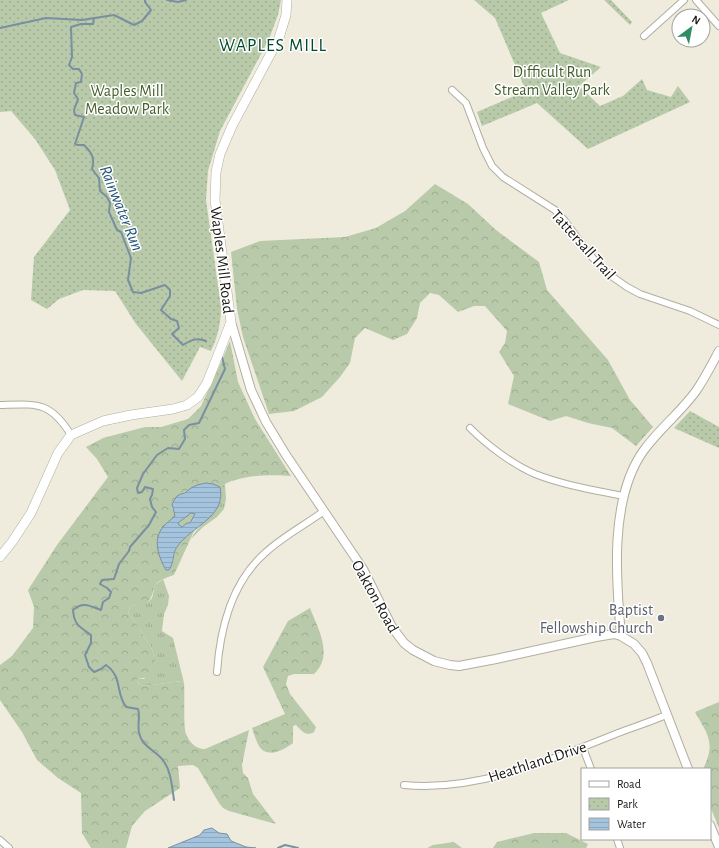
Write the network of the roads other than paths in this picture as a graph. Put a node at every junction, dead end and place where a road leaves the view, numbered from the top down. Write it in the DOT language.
graph roads {
  1 [pos="286,0"];
  2 [pos="684,0"];
  3 [pos="696,0"];
  4 [pos="719,26"];
  5 [pos="644,36"];
  6 [pos="452,90"];
  7 [pos="231,322"];
  8 [pos="719,325"];
  9 [pos="719,351"];
  10 [pos="0,405"];
  11 [pos="470,428"];
  12 [pos="71,435"];
  13 [pos="624,496"];
  14 [pos="324,511"];
  15 [pos="0,557"];
  16 [pos="621,636"];
  17 [pos="217,672"];
  18 [pos="666,716"];
  19 [pos="583,748"];
  20 [pos="591,768"];
  21 [pos="688,768"];
  22 [pos="404,785"];
  23 [pos="711,827"];
  24 [pos="0,840"];
  25 [pos="719,847"];
  26 [pos="9,848"];
  1 -- 7 [label="main road, Waples Mill Road"];
  2 -- 5 [label="street"];
  3 -- 4 [label="street"];
  6 -- 8 [label="street, Tattersall Trail"];
  7 -- 12 [label="main road, Waples Mill Road"];
  7 -- 14 [label="street, Oakton Road"];
  9 -- 13 [label="street"];
  10 -- 12 [label="street"];
  11 -- 13 [label="street"];
  12 -- 15 [label="main road"];
  13 -- 16 [label="street"];
  14 -- 16 [label="street, Oakton Road"];
  14 -- 17 [label="street"];
  16 -- 18 [label="street"];
  18 -- 19 [label="street, Heathland Drive"];
  18 -- 21 [label="street"];
  19 -- 20 [label="street"];
  19 -- 22 [label="street, Heathland Drive"];
  23 -- 25 [label="street"];
  24 -- 26 [label="street"];
}
